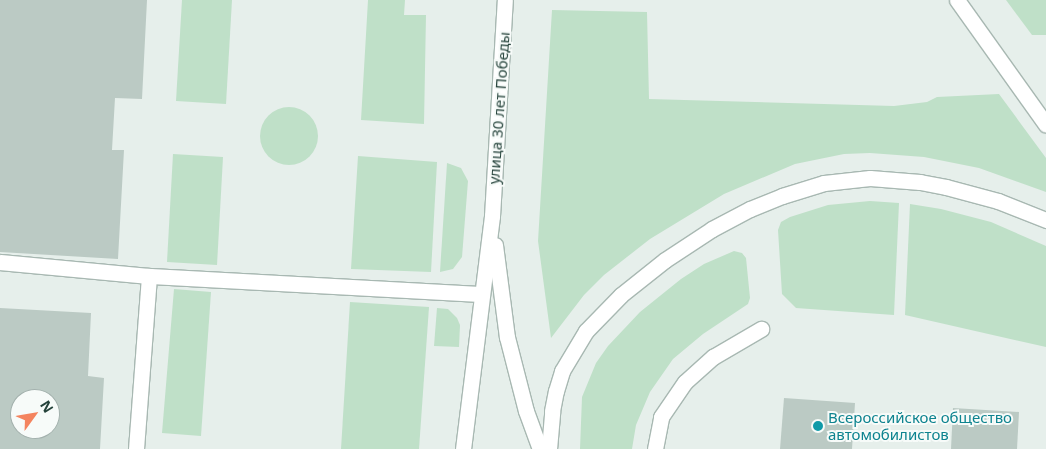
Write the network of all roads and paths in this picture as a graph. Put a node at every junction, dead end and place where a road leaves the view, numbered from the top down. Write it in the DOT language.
graph roads {
  1 [pos="506,0"];
  2 [pos="957,0"];
  3 [pos="1046,125"];
  4 [pos="492,216"];
  5 [pos="1046,220"];
  6 [pos="0,262"];
  7 [pos="149,276"];
  8 [pos="482,294"];
  9 [pos="761,329"];
  10 [pos="136,449"];
  11 [pos="463,449"];
  12 [pos="540,449"];
  13 [pos="549,449"];
  14 [pos="655,449"];
  1 -- 4 [label="street, улица 30 лет Победы"];
  2 -- 3 [label="street"];
  4 -- 8 [label="street"];
  4 -- 12 [label="street"];
  5 -- 13 [label="street"];
  6 -- 7 [label="street"];
  7 -- 8 [label="street"];
  7 -- 10 [label="street"];
  8 -- 11 [label="street"];
  9 -- 14 [label="street"];
}
